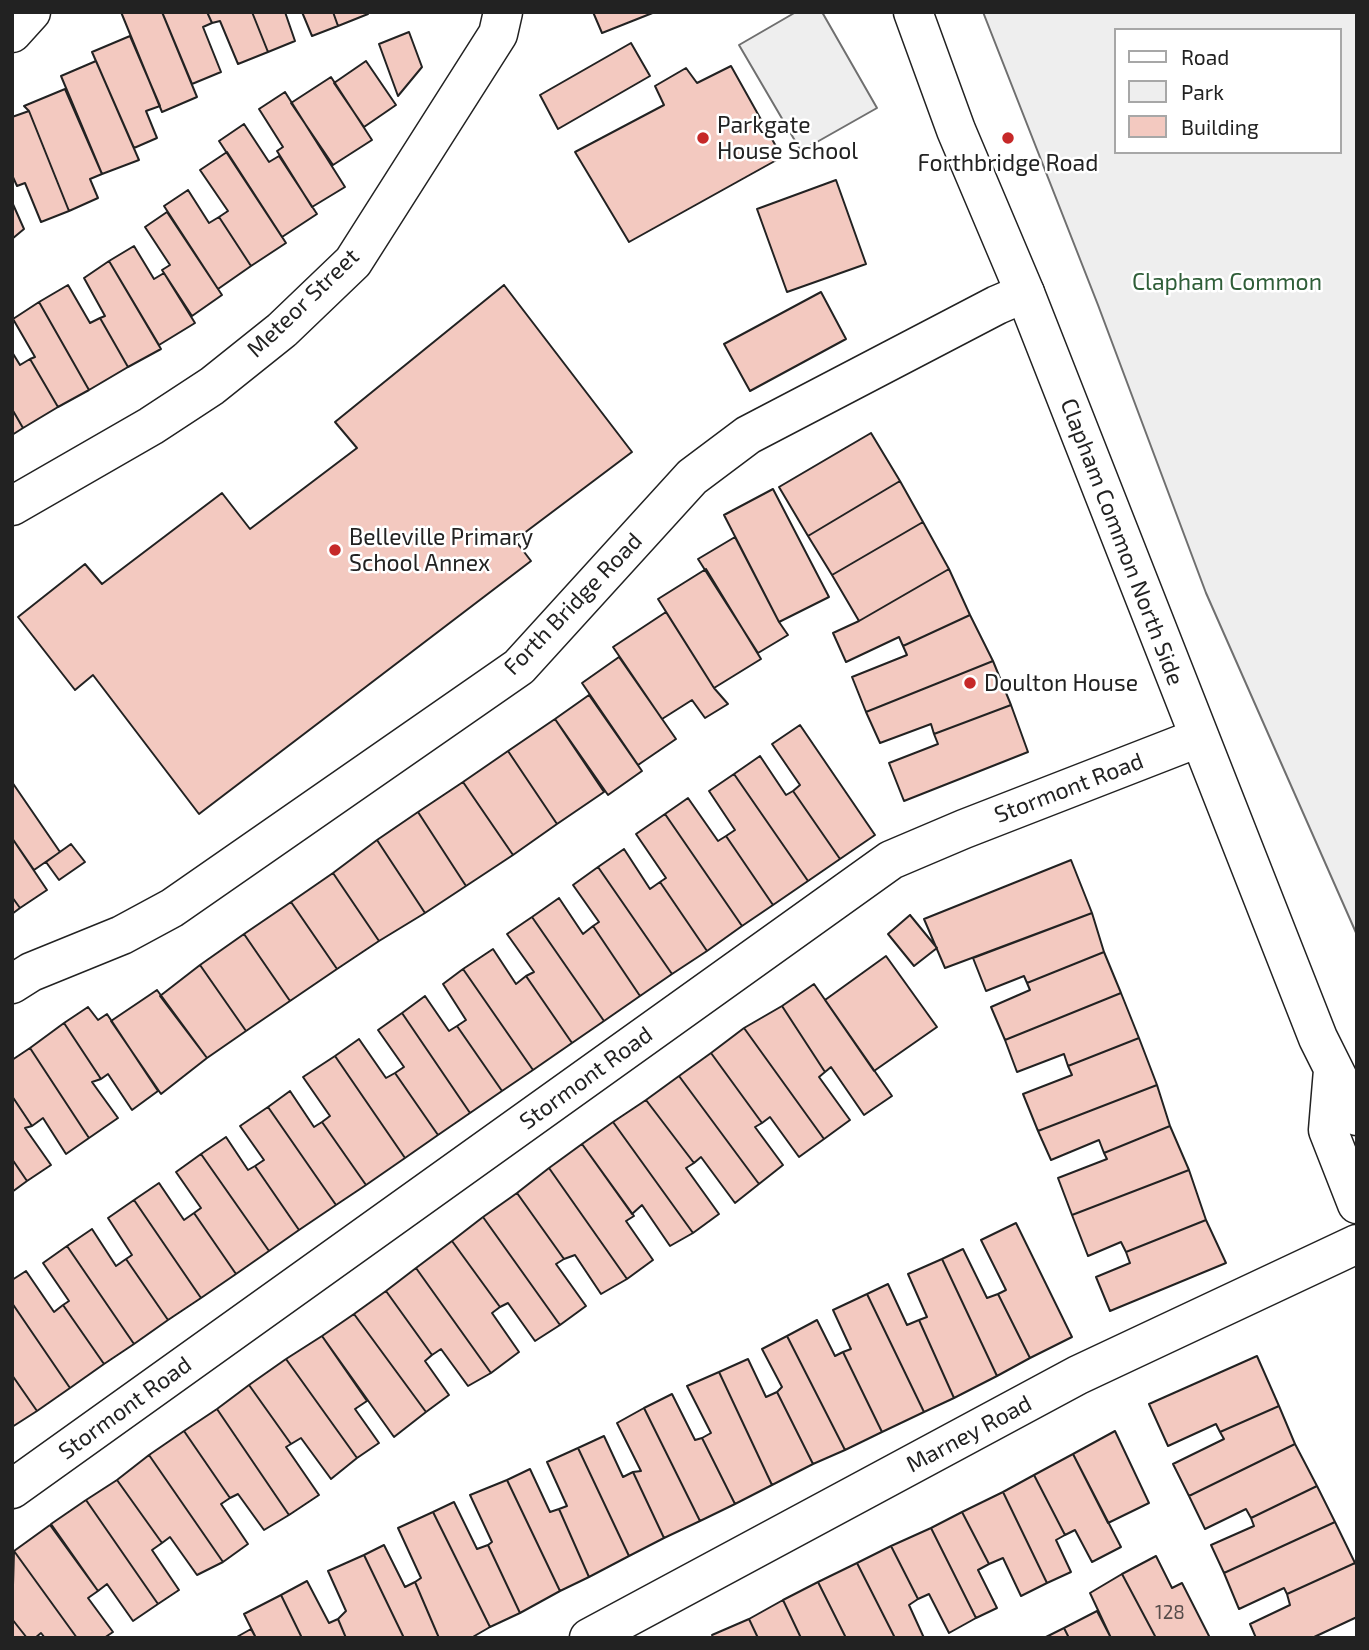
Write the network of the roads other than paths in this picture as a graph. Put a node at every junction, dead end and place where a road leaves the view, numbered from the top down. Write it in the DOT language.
graph roads {
  1 [pos="31,12"];
  2 [pos="503,12"];
  3 [pos="913,12"];
  4 [pos="12,33"];
  5 [pos="1025,293"];
  6 [pos="12,506"];
  7 [pos="1198,738"];
  8 [pos="12,984"];
  9 [pos="1345,1074"];
  10 [pos="1357,1116"];
  11 [pos="1357,1204"];
  12 [pos="1357,1244"];
  13 [pos="12,1489"];
  14 [pos="589,1638"];
  1 -- 4 [label="main road"];
  2 -- 6 [label="main road, Meteor Street"];
  3 -- 5 [label="main road, Clapham Common North Side"];
  5 -- 7 [label="main road, Clapham Common North Side"];
  5 -- 8 [label="main road, Forth Bridge Road"];
  7 -- 9 [label="main road, Clapham Common North Side"];
  7 -- 13 [label="main road, Stormont Road"];
  9 -- 10 [label="main road"];
  9 -- 11 [label="main road, Clapham Common North Side"];
  12 -- 14 [label="main road, Marney Road"];
}
